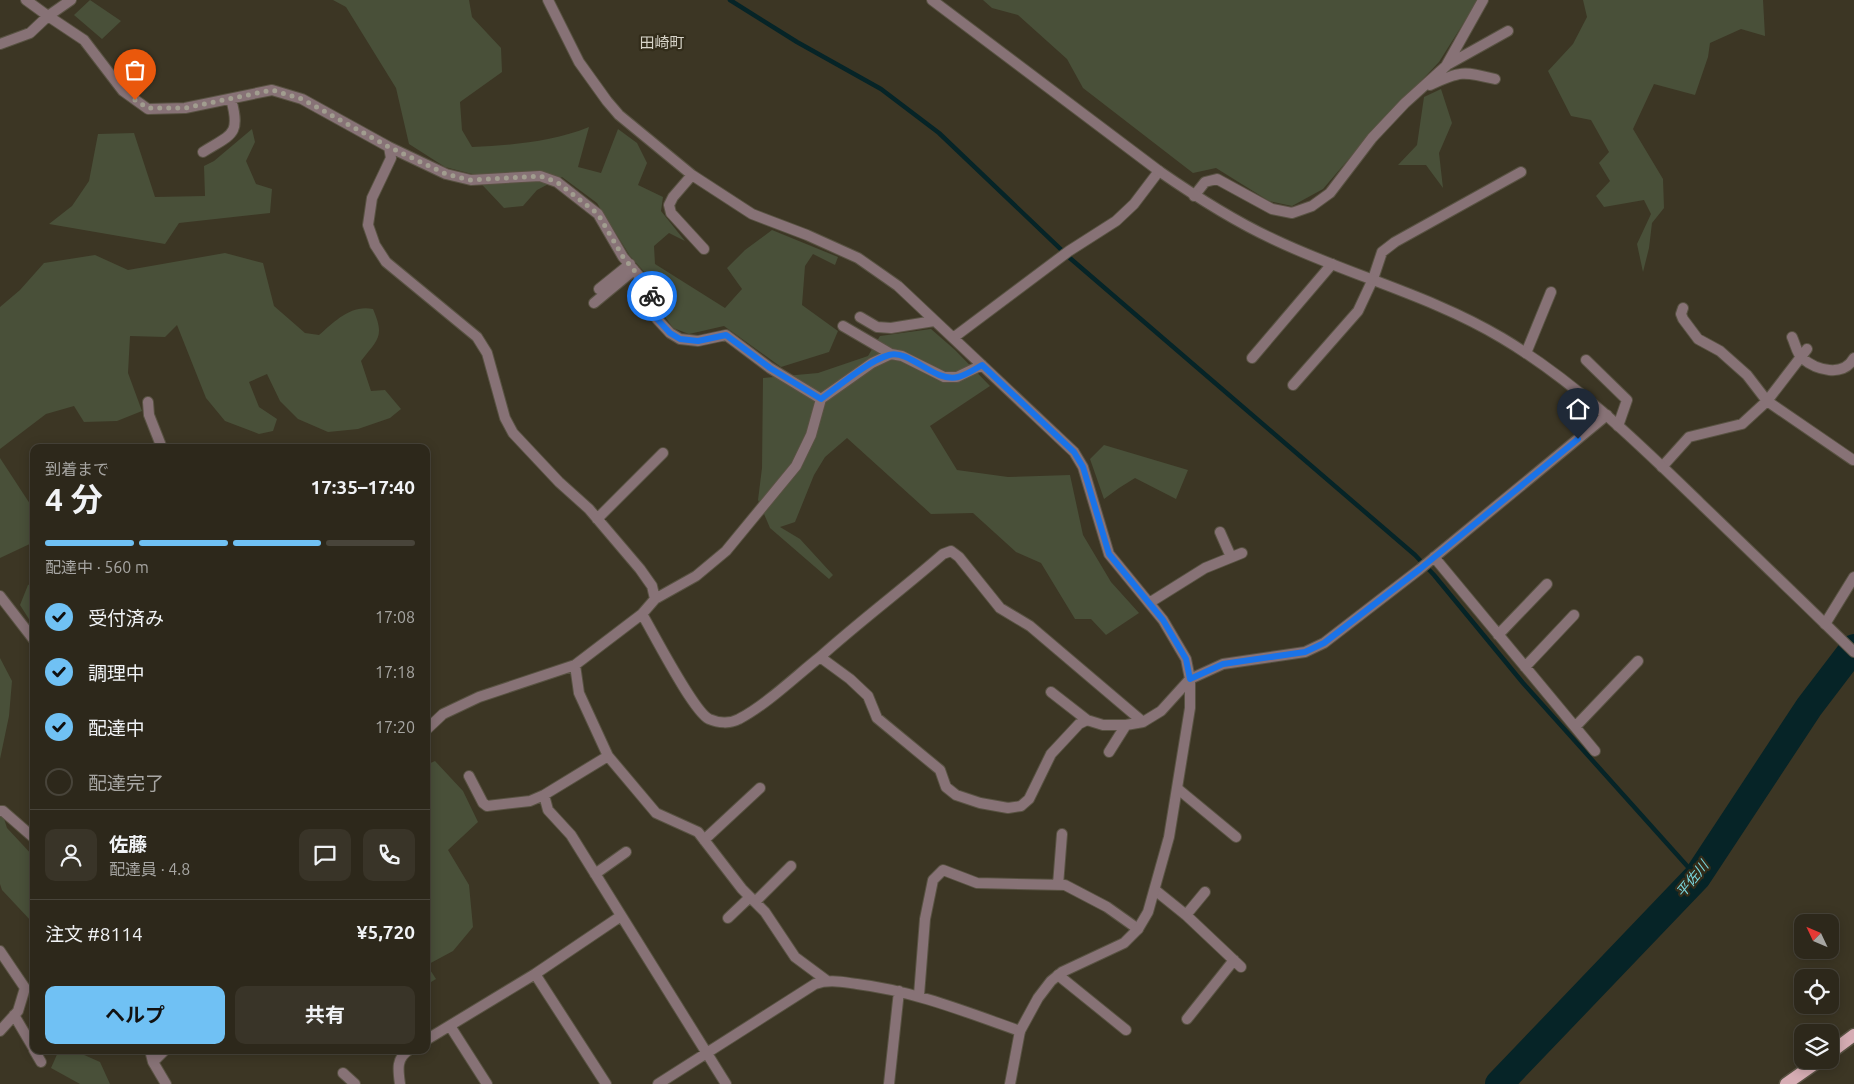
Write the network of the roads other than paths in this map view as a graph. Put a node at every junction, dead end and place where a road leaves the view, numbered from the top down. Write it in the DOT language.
graph roads {
  1 [pos="26,0"];
  2 [pos="71,0"];
  3 [pos="548,0"];
  4 [pos="932,0"];
  5 [pos="1483,0"];
  6 [pos="48,16"];
  7 [pos="1508,31"];
  8 [pos="0,44"];
  9 [pos="1446,66"];
  10 [pos="1495,79"];
  11 [pos="1420,90"];
  12 [pos="231,99"];
  13 [pos="389,147"];
  14 [pos="203,152"];
  15 [pos="1159,171"];
  16 [pos="1521,172"];
  17 [pos="692,175"];
  18 [pos="1194,196"];
  19 [pos="704,249"];
  20 [pos="1332,264"];
  21 [pos="632,267"];
  22 [pos="1373,279"];
  23 [pos="599,289"];
  24 [pos="1551,292"];
  25 [pos="594,303"];
  26 [pos="1683,308"];
  27 [pos="860,317"];
  28 [pos="934,321"];
  29 [pos="843,326"];
  30 [pos="1792,337"];
  31 [pos="953,338"];
  32 [pos="1526,353"];
  33 [pos="1804,353"];
  34 [pos="891,354"];
  35 [pos="1252,358"];
  36 [pos="1854,358"];
  37 [pos="1586,360"];
  38 [pos="982,365"];
  39 [pos="1294,386"];
  40 [pos="821,399"];
  41 [pos="1768,401"];
  42 [pos="148,402"];
  43 [pos="1607,415"];
  44 [pos="1618,426"];
  45 [pos="160,444"];
  46 [pos="663,453"];
  47 [pos="1853,460"];
  48 [pos="1662,467"];
  49 [pos="597,519"];
  50 [pos="1220,532"];
  51 [pos="1242,553"];
  52 [pos="1231,557"];
  53 [pos="1431,559"];
  54 [pos="1854,577"];
  55 [pos="1547,584"];
  56 [pos="0,596"];
  57 [pos="655,599"];
  58 [pos="1149,603"];
  59 [pos="642,614"];
  60 [pos="1574,615"];
  61 [pos="1828,626"];
  62 [pos="30,635"];
  63 [pos="1498,635"];
  64 [pos="1854,652"];
  65 [pos="820,657"];
  66 [pos="1638,661"];
  67 [pos="574,665"];
  68 [pos="1525,667"];
  69 [pos="1190,679"];
  70 [pos="1051,692"];
  71 [pos="1087,720"];
  72 [pos="1143,722"];
  73 [pos="430,726"];
  74 [pos="1126,726"];
  75 [pos="1575,727"];
  76 [pos="1594,751"];
  77 [pos="1109,752"];
  78 [pos="608,756"];
  79 [pos="469,776"];
  80 [pos="760,788"];
  81 [pos="1178,789"];
  82 [pos="544,795"];
  83 [pos="0,811"];
  84 [pos="30,834"];
  85 [pos="1062,834"];
  86 [pos="1236,837"];
  87 [pos="704,840"];
  88 [pos="626,852"];
  89 [pos="791,866"];
  90 [pos="595,874"];
  91 [pos="1058,885"];
  92 [pos="1155,890"];
  93 [pos="1205,892"];
  94 [pos="753,900"];
  95 [pos="1186,915"];
  96 [pos="621,916"];
  97 [pos="728,918"];
  98 [pos="1138,929"];
  99 [pos="0,951"];
  100 [pos="535,974"];
  101 [pos="1058,975"];
  102 [pos="826,980"];
  103 [pos="899,991"];
  104 [pos="919,995"];
  105 [pos="14,1015"];
  106 [pos="1187,1020"];
  107 [pos="450,1026"];
  108 [pos="1020,1030"];
  109 [pos="1126,1030"];
  110 [pos="0,1031"];
  111 [pos="1854,1035"];
  112 [pos="430,1038"];
  113 [pos="30,1043"];
  114 [pos="1839,1046"];
  115 [pos="36,1054"];
  116 [pos="151,1054"];
  117 [pos="161,1054"];
  118 [pos="403,1054"];
  119 [pos="707,1054"];
  120 [pos="41,1062"];
  121 [pos="153,1062"];
  122 [pos="1807,1069"];
  123 [pos="343,1073"];
  124 [pos="166,1084"];
  125 [pos="355,1084"];
  126 [pos="400,1084"];
  127 [pos="486,1084"];
  128 [pos="606,1084"];
  129 [pos="658,1084"];
  130 [pos="726,1084"];
  131 [pos="889,1084"];
  132 [pos="1010,1084"];
  133 [pos="1786,1084"];
  1 -- 6 [label="street"];
  2 -- 6 [label="street"];
  3 -- 17 [label="street"];
  4 -- 15 [label="street"];
  5 -- 9 [label="street"];
  6 -- 8 [label="street"];
  6 -- 12 [label="street"];
  7 -- 9 [label="street"];
  9 -- 11 [label="street"];
  10 -- 11 [label="street"];
  11 -- 18 [label="street"];
  12 -- 13 [label="street"];
  12 -- 14 [label="street"];
  13 -- 21 [label="street"];
  13 -- 49 [label="street"];
  15 -- 18 [label="street"];
  15 -- 31 [label="street"];
  16 -- 22 [label="street"];
  17 -- 19 [label="street"];
  17 -- 28 [label="street"];
  18 -- 20 [label="street"];
  20 -- 22 [label="street"];
  20 -- 35 [label="street"];
  21 -- 23 [label="street"];
  21 -- 25 [label="street"];
  21 -- 40 [label="street"];
  22 -- 32 [label="street"];
  22 -- 39 [label="street"];
  24 -- 32 [label="street"];
  26 -- 41 [label="street"];
  27 -- 28 [label="street"];
  28 -- 31 [label="street"];
  29 -- 34 [label="street"];
  30 -- 33 [label="street"];
  31 -- 38 [label="street"];
  32 -- 43 [label="street"];
  33 -- 36 [label="street"];
  33 -- 41 [label="street"];
  34 -- 38 [label="street"];
  34 -- 40 [label="street"];
  37 -- 44 [label="street"];
  38 -- 58 [label="street"];
  40 -- 57 [label="street"];
  41 -- 47 [label="street"];
  41 -- 48 [label="street"];
  42 -- 45 [label="street"];
  43 -- 44 [label="street"];
  43 -- 53 [label="street"];
  44 -- 48 [label="street"];
  46 -- 49 [label="street"];
  48 -- 61 [label="street"];
  49 -- 57 [label="street"];
  50 -- 52 [label="street"];
  51 -- 52 [label="street"];
  52 -- 58 [label="street"];
  53 -- 63 [label="street"];
  53 -- 69 [label="street"];
  54 -- 61 [label="street"];
  55 -- 63 [label="street"];
  56 -- 62 [label="street"];
  57 -- 59 [label="street"];
  58 -- 69 [label="street"];
  59 -- 65 [label="street"];
  59 -- 67 [label="street"];
  60 -- 68 [label="street"];
  61 -- 64 [label="street"];
  63 -- 68 [label="street"];
  65 -- 71 [label="street"];
  65 -- 72 [label="street"];
  66 -- 75 [label="street"];
  67 -- 73 [label="street"];
  67 -- 78 [label="street"];
  68 -- 75 [label="street"];
  69 -- 72 [label="street"];
  69 -- 81 [label="street"];
  70 -- 71 [label="street"];
  71 -- 74 [label="street"];
  72 -- 74 [label="street"];
  74 -- 77 [label="street"];
  75 -- 76 [label="street"];
  78 -- 82 [label="street"];
  78 -- 87 [label="street"];
  79 -- 82 [label="street"];
  80 -- 87 [label="street"];
  81 -- 86 [label="street"];
  81 -- 92 [label="street"];
  82 -- 90 [label="street"];
  83 -- 84 [label="street"];
  85 -- 91 [label="street"];
  87 -- 94 [label="street"];
  88 -- 90 [label="street"];
  89 -- 94 [label="street"];
  90 -- 96 [label="street"];
  91 -- 98 [label="street"];
  91 -- 104 [label="street"];
  92 -- 95 [label="street"];
  92 -- 98 [label="street"];
  93 -- 95 [label="street"];
  94 -- 97 [label="street"];
  94 -- 102 [label="street"];
  95 -- 106 [label="street"];
  96 -- 100 [label="street"];
  96 -- 119 [label="street"];
  98 -- 101 [label="street"];
  99 -- 105 [label="street"];
  100 -- 107 [label="street"];
  100 -- 128 [label="street"];
  101 -- 108 [label="street"];
  101 -- 109 [label="street"];
  102 -- 103 [label="street"];
  102 -- 119 [label="street"];
  103 -- 104 [label="street"];
  103 -- 131 [label="street"];
  104 -- 108 [label="street"];
  105 -- 110 [label="street"];
  105 -- 113 [label="street"];
  107 -- 112 [label="street"];
  107 -- 127 [label="street"];
  108 -- 132 [label="street"];
  111 -- 114 [label="main road"];
  115 -- 120 [label="street"];
  116 -- 121 [label="street"];
  117 -- 121 [label="street"];
  118 -- 126 [label="street"];
  119 -- 129 [label="street"];
  119 -- 130 [label="street"];
  121 -- 124 [label="street"];
  122 -- 133 [label="main road"];
  123 -- 125 [label="street"];
}
